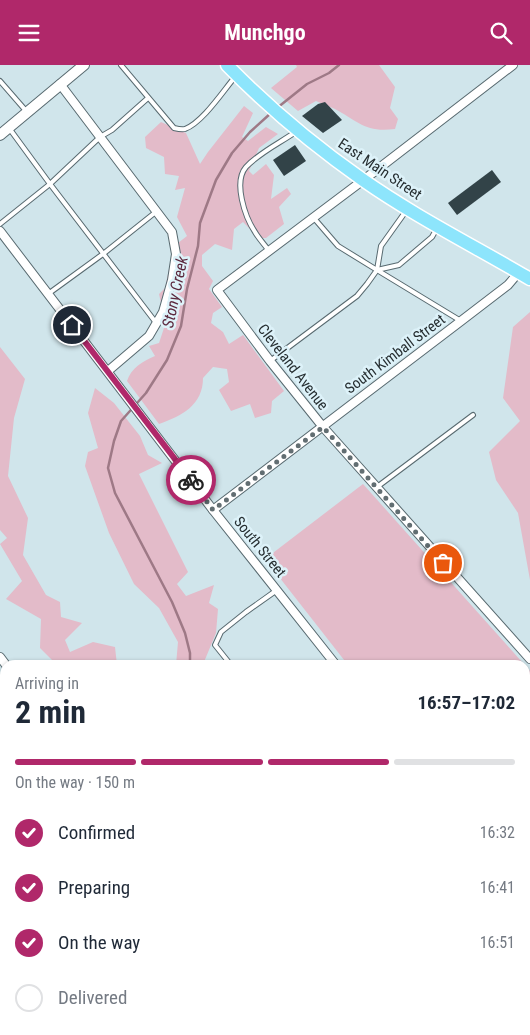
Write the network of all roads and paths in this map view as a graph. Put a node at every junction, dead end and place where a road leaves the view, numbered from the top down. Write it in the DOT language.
graph roads {
  1 [pos="84,65"];
  2 [pos="121,65"];
  3 [pos="227,65"];
  4 [pos="513,65"];
  5 [pos="237,75"];
  6 [pos="0,81"];
  7 [pos="60,85"];
  8 [pos="148,98"];
  9 [pos="27,112"];
  10 [pos="8,127"];
  11 [pos="298,130"];
  12 [pos="0,135"];
  13 [pos="100,137"];
  14 [pos="363,180"];
  15 [pos="50,184"];
  16 [pos="407,209"];
  17 [pos="157,211"];
  18 [pos="313,217"];
  19 [pos="0,224"];
  20 [pos="438,227"];
  21 [pos="0,231"];
  22 [pos="269,251"];
  23 [pos="103,254"];
  24 [pos="377,271"];
  25 [pos="524,275"];
  26 [pos="48,294"];
  27 [pos="461,321"];
  28 [pos="157,324"];
  29 [pos="270,361"];
  30 [pos="108,371"];
  31 [pos="473,415"];
  32 [pos="323,427"];
  33 [pos="376,488"];
  34 [pos="213,510"];
  35 [pos="277,590"];
  36 [pos="530,659"];
  37 [pos="227,660"];
  38 [pos="332,660"];
  1 -- 7 [label="street"];
  2 -- 8 [label="lane"];
  3 -- 5 [label="main road, East Main Street"];
  4 -- 14 [label="street"];
  5 -- 8 [label="lane"];
  5 -- 11 [label="main road, East Main Street"];
  6 -- 9 [label="lane"];
  7 -- 9 [label="street"];
  7 -- 13 [label="street"];
  8 -- 13 [label="lane"];
  9 -- 10 [label="street"];
  10 -- 12 [label="street"];
  10 -- 15 [label="lane"];
  11 -- 14 [label="main road, East Main Street"];
  11 -- 22 [label="lane"];
  13 -- 15 [label="lane"];
  13 -- 17 [label="street"];
  14 -- 16 [label="main road, East Main Street"];
  14 -- 18 [label="street"];
  15 -- 19 [label="lane"];
  15 -- 23 [label="lane"];
  16 -- 20 [label="main road, East Main Street"];
  16 -- 24 [label="lane"];
  17 -- 23 [label="lane"];
  17 -- 28 [label="street"];
  18 -- 22 [label="street"];
  18 -- 24 [label="lane"];
  20 -- 24 [label="lane"];
  20 -- 25 [label="main road, East Main Street"];
  21 -- 26 [label="street, South Street"];
  22 -- 29 [label="street, Cleveland Avenue"];
  23 -- 26 [label="lane"];
  23 -- 28 [label="lane"];
  24 -- 27 [label="lane"];
  24 -- 29 [label="lane"];
  25 -- 27 [label="street, South Kimball Street"];
  26 -- 30 [label="street, South Street"];
  27 -- 32 [label="street, South Kimball Street"];
  28 -- 30 [label="street"];
  29 -- 32 [label="street, Cleveland Avenue"];
  30 -- 34 [label="street, South Street"];
  31 -- 33 [label="lane"];
  32 -- 33 [label="street, Cleveland Avenue"];
  32 -- 34 [label="street, South Kimball Street"];
  33 -- 36 [label="street, Cleveland Avenue"];
  34 -- 35 [label="street, South Street"];
  35 -- 37 [label="lane"];
  35 -- 38 [label="street, South Street"];
}
